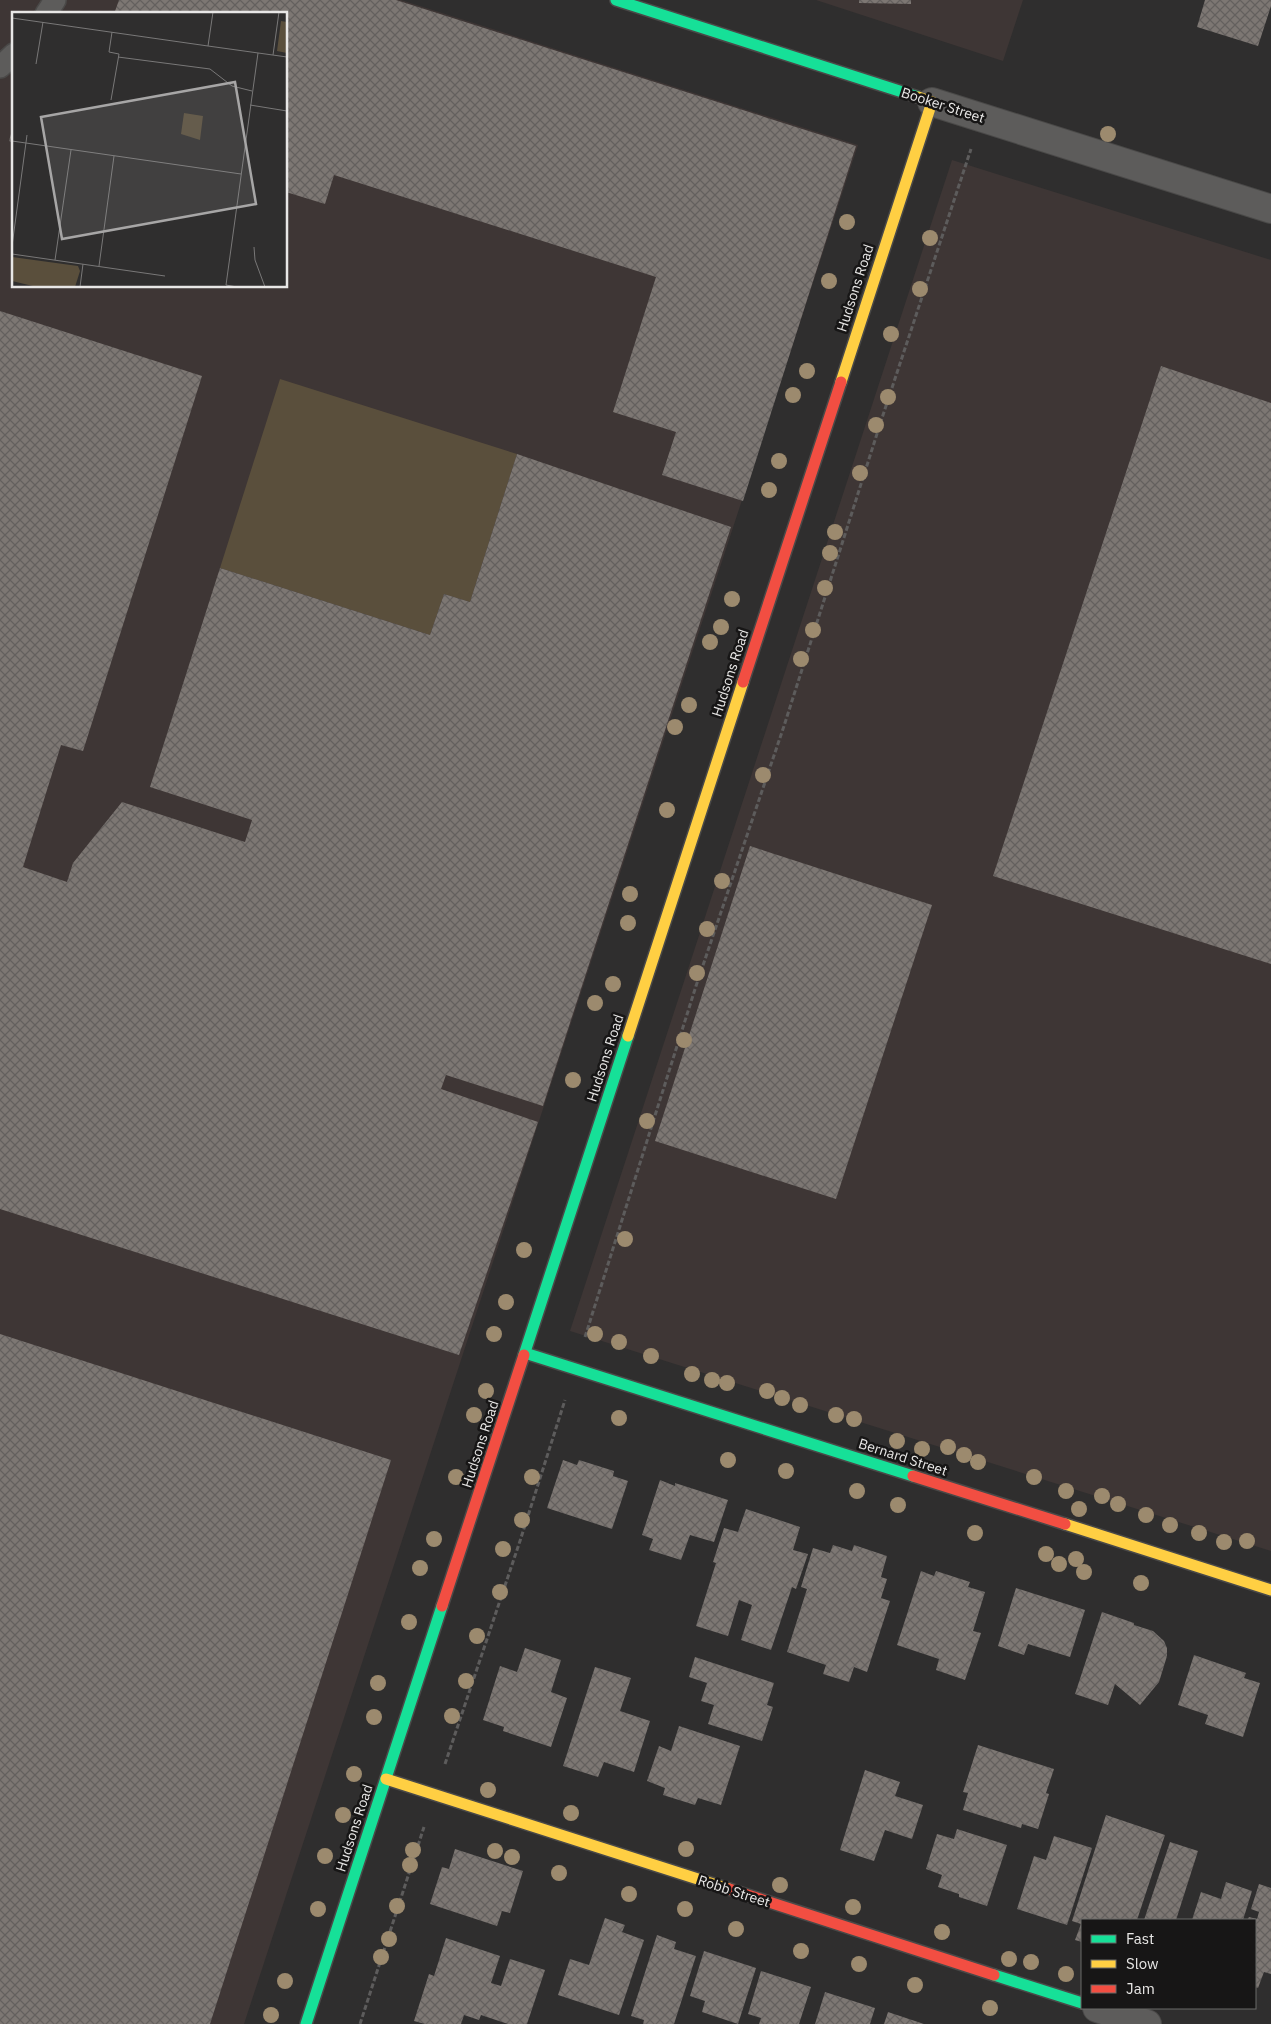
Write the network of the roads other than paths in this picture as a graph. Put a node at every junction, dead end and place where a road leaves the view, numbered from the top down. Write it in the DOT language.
graph roads {
  1 [pos="55,0"];
  2 [pos="616,0"];
  3 [pos="47,12"];
  4 [pos="12,56"];
  5 [pos="0,67"];
  6 [pos="932,102"];
  7 [pos="1271,209"];
  8 [pos="525,1353"];
  9 [pos="1271,1590"];
  10 [pos="386,1779"];
  11 [pos="1081,2003"];
  12 [pos="1100,2009"];
  13 [pos="306,2024"];
  14 [pos="1147,2024"];
  1 -- 3 [label="lane"];
  2 -- 6 [label="street, Booker Street"];
  4 -- 5 [label="lane"];
  6 -- 7 [label="street, Booker Street"];
  6 -- 8 [label="street, Hudsons Road"];
  8 -- 9 [label="street, Bernard Street"];
  8 -- 10 [label="street, Hudsons Road"];
  10 -- 11 [label="street, Robb Street"];
  10 -- 13 [label="street, Hudsons Road"];
  12 -- 14 [label="street"];
}
